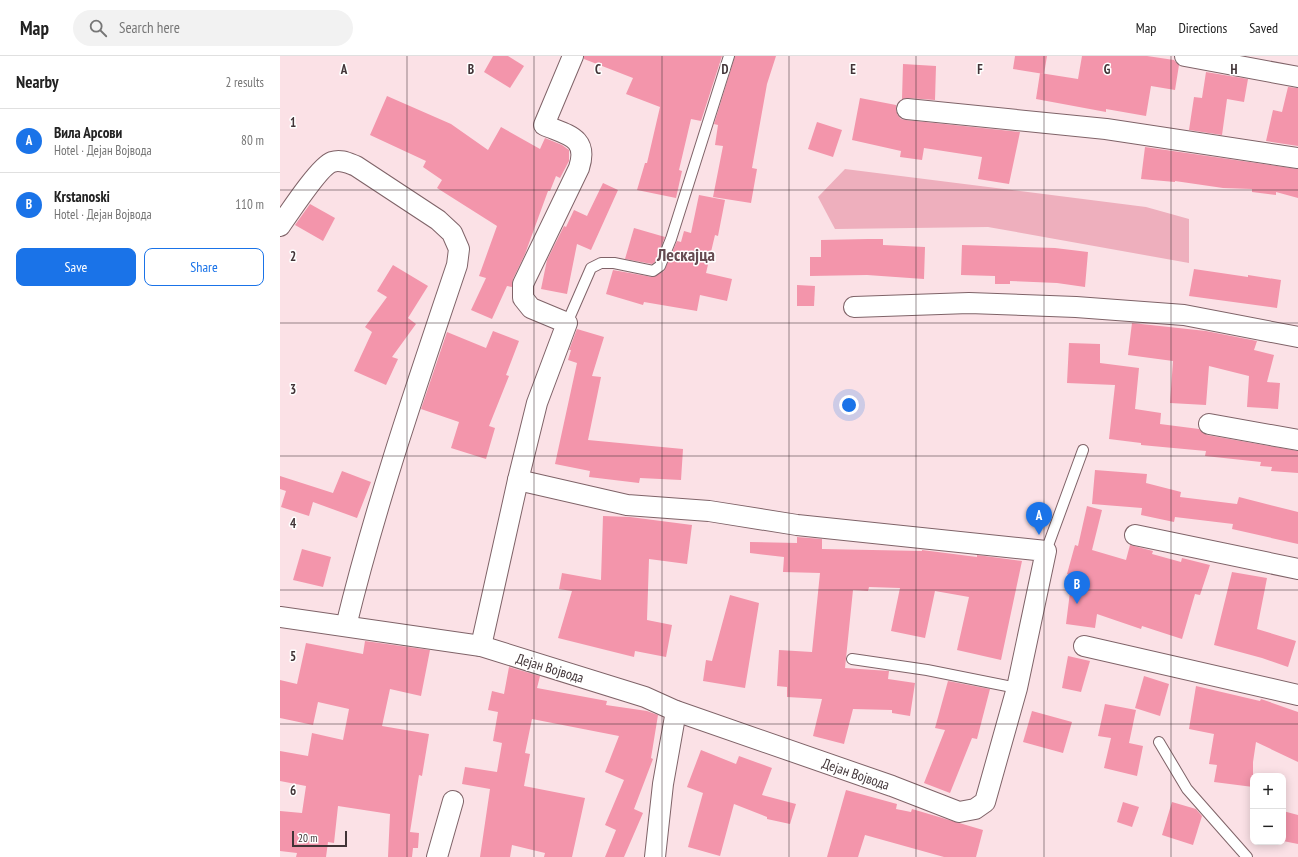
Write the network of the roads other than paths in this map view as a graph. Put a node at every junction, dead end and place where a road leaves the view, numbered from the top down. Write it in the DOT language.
graph roads {
  1 [pos="573,56"];
  2 [pos="729,56"];
  3 [pos="1184,56"];
  4 [pos="1298,77"];
  5 [pos="908,109"];
  6 [pos="1298,158"];
  7 [pos="280,226"];
  8 [pos="854,307"];
  9 [pos="567,322"];
  10 [pos="1298,337"];
  11 [pos="1209,424"];
  12 [pos="1298,440"];
  13 [pos="1083,450"];
  14 [pos="518,480"];
  15 [pos="1135,535"];
  16 [pos="1046,551"];
  17 [pos="1298,569"];
  18 [pos="280,618"];
  19 [pos="346,626"];
  20 [pos="481,646"];
  21 [pos="1084,646"];
  22 [pos="852,659"];
  23 [pos="1017,688"];
  24 [pos="1298,695"];
  25 [pos="676,711"];
  26 [pos="1159,742"];
  27 [pos="454,802"];
  28 [pos="437,857"];
  29 [pos="656,857"];
  30 [pos="1247,857"];
  1 -- 9 [label="street"];
  2 -- 9 [label="lane"];
  3 -- 4 [label="street"];
  5 -- 6 [label="street"];
  7 -- 19 [label="street"];
  8 -- 10 [label="street"];
  9 -- 14 [label="street"];
  11 -- 12 [label="street"];
  13 -- 16 [label="lane, Дејан Војвода"];
  14 -- 16 [label="street"];
  14 -- 20 [label="street"];
  15 -- 17 [label="street"];
  16 -- 23 [label="street, Дејан Војвода"];
  18 -- 19 [label="street, Дејан Војвода"];
  19 -- 20 [label="street, Дејан Војвода"];
  20 -- 25 [label="street, Дејан Војвода"];
  21 -- 24 [label="street"];
  22 -- 23 [label="lane"];
  23 -- 25 [label="street, Дејан Војвода"];
  25 -- 29 [label="street"];
  26 -- 30 [label="lane"];
  27 -- 28 [label="street"];
}
